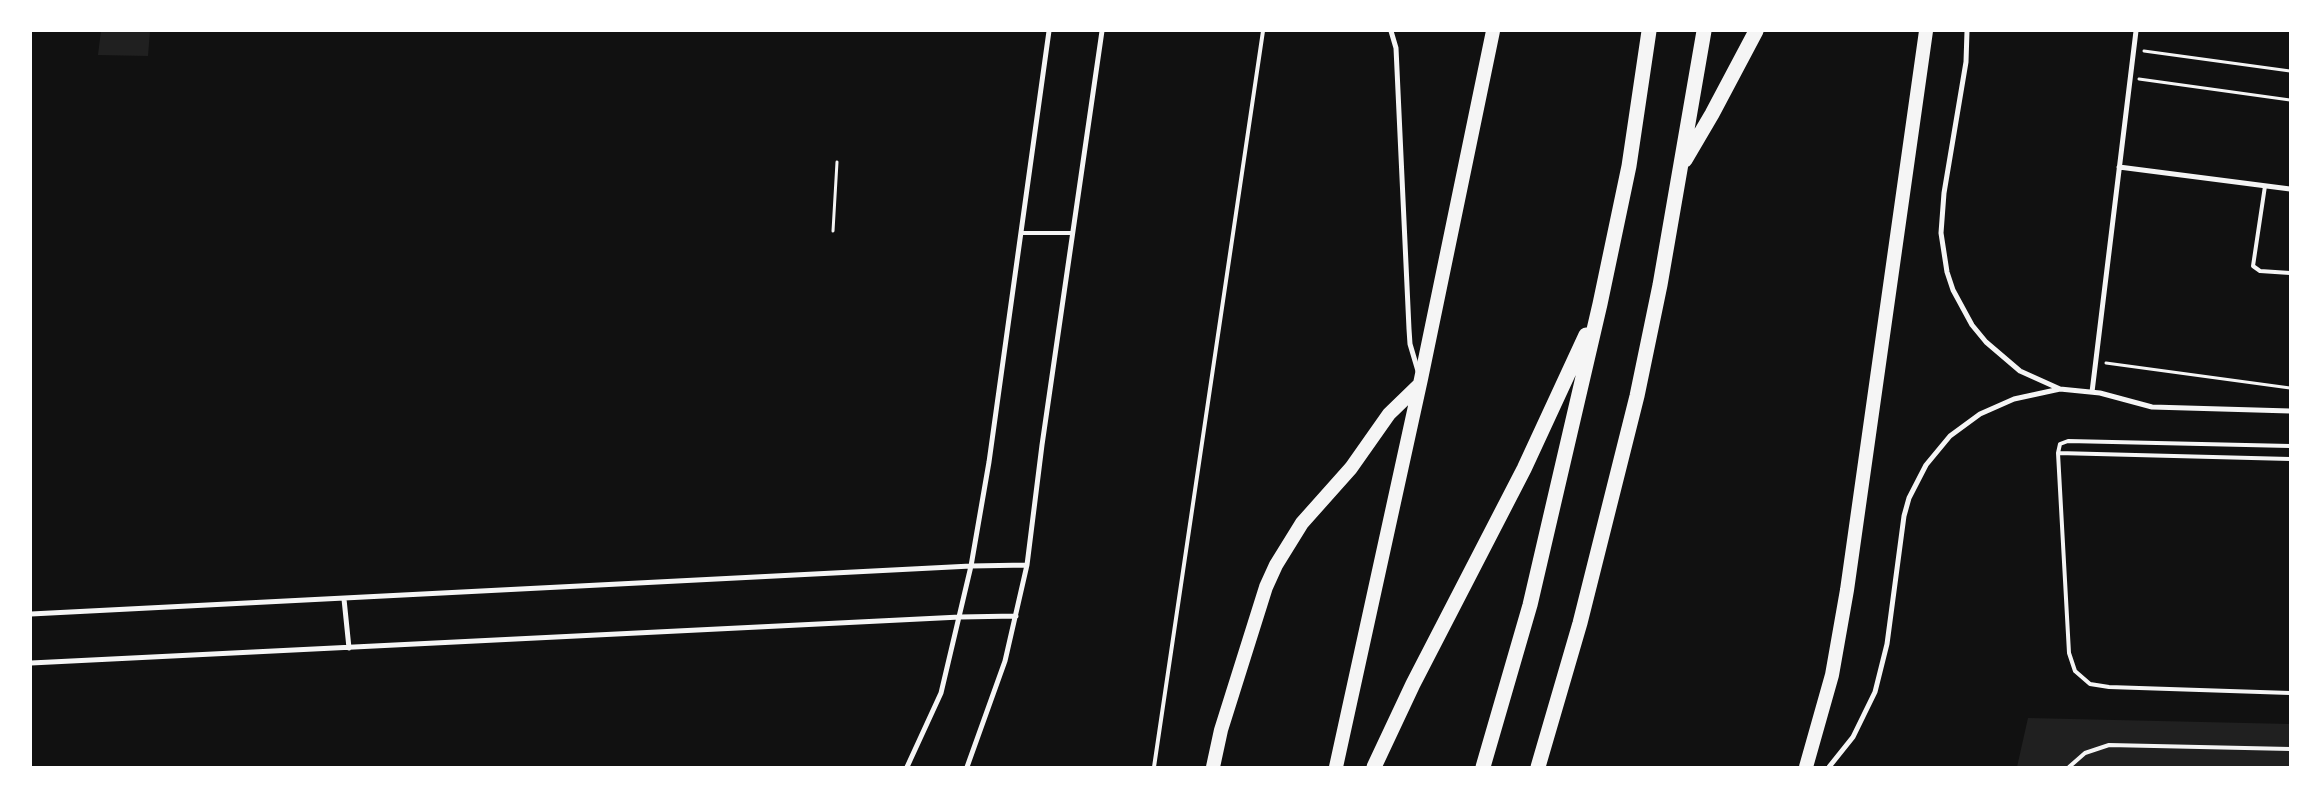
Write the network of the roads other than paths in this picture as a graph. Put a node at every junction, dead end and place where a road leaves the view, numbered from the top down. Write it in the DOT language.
graph roads {
  1 [pos="1049,31"];
  2 [pos="1102,31"];
  3 [pos="1263,31"];
  4 [pos="1391,31"];
  5 [pos="1493,31"];
  6 [pos="1649,31"];
  7 [pos="1704,31"];
  8 [pos="1756,31"];
  9 [pos="1926,31"];
  10 [pos="1967,31"];
  11 [pos="2136,31"];
  12 [pos="2119,166"];
  13 [pos="1681,168"];
  14 [pos="2265,186"];
  15 [pos="2290,189"];
  16 [pos="1021,233"];
  17 [pos="1073,233"];
  18 [pos="2290,273"];
  19 [pos="1600,304"];
  20 [pos="1420,382"];
  21 [pos="2060,389"];
  22 [pos="2092,392"];
  23 [pos="2290,411"];
  24 [pos="2290,446"];
  25 [pos="2058,453"];
  26 [pos="2290,458"];
  27 [pos="1027,565"];
  28 [pos="971,566"];
  29 [pos="344,599"];
  30 [pos="31,614"];
  31 [pos="1016,616"];
  32 [pos="960,617"];
  33 [pos="349,648"];
  34 [pos="31,663"];
  35 [pos="2290,693"];
  36 [pos="2290,749"];
  37 [pos="907,767"];
  38 [pos="967,767"];
  39 [pos="1154,767"];
  40 [pos="1213,767"];
  41 [pos="1336,767"];
  42 [pos="1374,767"];
  43 [pos="1483,767"];
  44 [pos="1538,767"];
  45 [pos="1806,767"];
  46 [pos="1830,767"];
  47 [pos="2069,767"];
  1 -- 16 [label="street"];
  2 -- 17 [label="street"];
  3 -- 39 [label="lane"];
  4 -- 20 [label="street"];
  5 -- 20 [label="highway"];
  6 -- 19 [label="highway"];
  7 -- 13 [label="highway"];
  8 -- 13 [label="highway"];
  9 -- 45 [label="highway"];
  10 -- 21 [label="street"];
  11 -- 12 [label="street"];
  12 -- 14 [label="street"];
  12 -- 22 [label="street"];
  13 -- 44 [label="highway"];
  14 -- 15 [label="street"];
  14 -- 18 [label="lane"];
  16 -- 17 [label="lane"];
  16 -- 28 [label="street"];
  17 -- 27 [label="street"];
  19 -- 42 [label="highway"];
  19 -- 43 [label="highway"];
  20 -- 40 [label="highway"];
  20 -- 41 [label="highway"];
  21 -- 22 [label="street"];
  21 -- 46 [label="street"];
  22 -- 23 [label="street"];
  24 -- 25 [label="lane"];
  25 -- 26 [label="lane"];
  25 -- 35 [label="lane"];
  27 -- 28 [label="street"];
  27 -- 31 [label="street"];
  28 -- 29 [label="street"];
  28 -- 32 [label="street"];
  29 -- 30 [label="street"];
  29 -- 33 [label="street"];
  31 -- 32 [label="street"];
  31 -- 38 [label="street"];
  32 -- 33 [label="street"];
  32 -- 37 [label="street"];
  33 -- 34 [label="street"];
  36 -- 47 [label="lane"];
}
